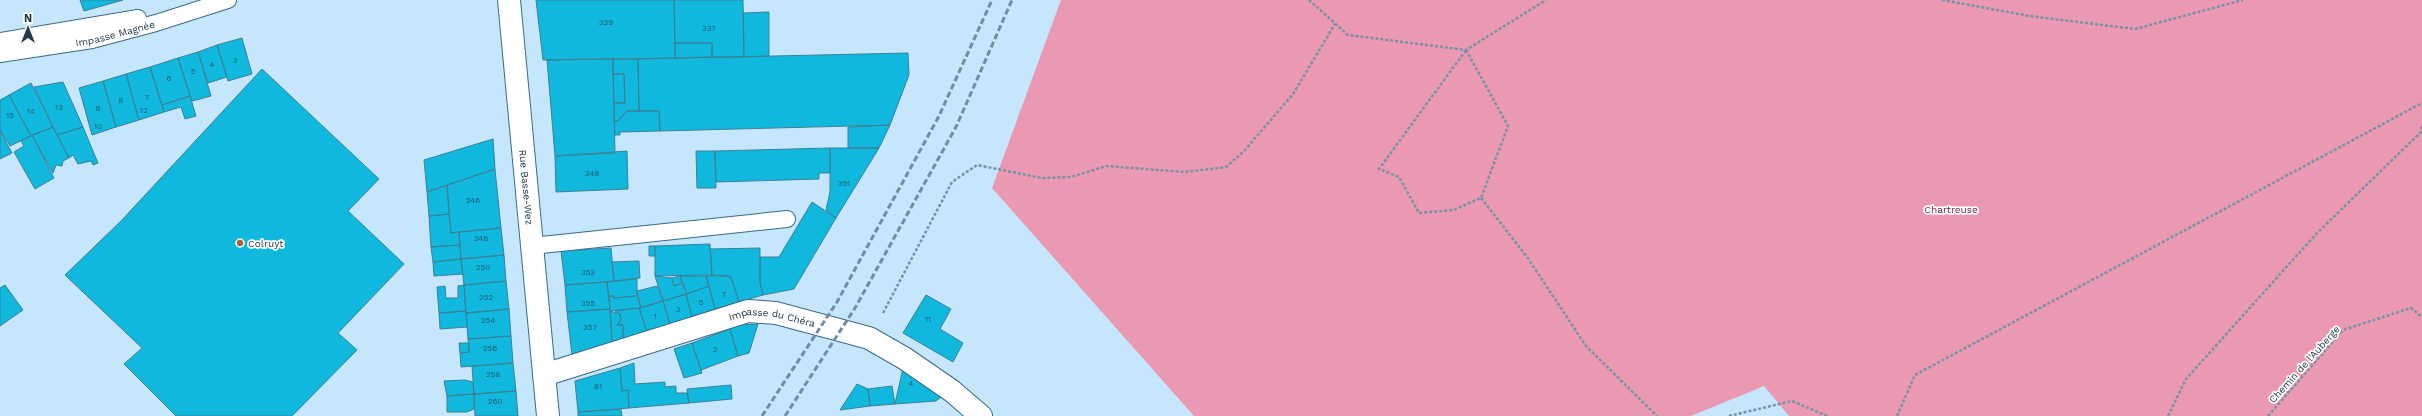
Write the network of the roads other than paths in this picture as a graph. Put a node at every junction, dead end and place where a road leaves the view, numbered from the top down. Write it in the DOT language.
graph roads {
  1 [pos="199,0"];
  2 [pos="228,0"];
  3 [pos="509,0"];
  4 [pos="0,42"];
  5 [pos="0,54"];
  6 [pos="787,219"];
  7 [pos="532,246"];
  8 [pos="544,375"];
  9 [pos="548,416"];
  10 [pos="981,416"];
  1 -- 4 [label="lane"];
  2 -- 5 [label="lane, Impasse Magnée"];
  3 -- 7 [label="street, Rue Basse-Wez"];
  6 -- 7 [label="lane"];
  7 -- 8 [label="street, Rue Basse-Wez"];
  8 -- 9 [label="street, Rue Basse-Wez"];
  8 -- 10 [label="street, Impasse du Chéra"];
}
